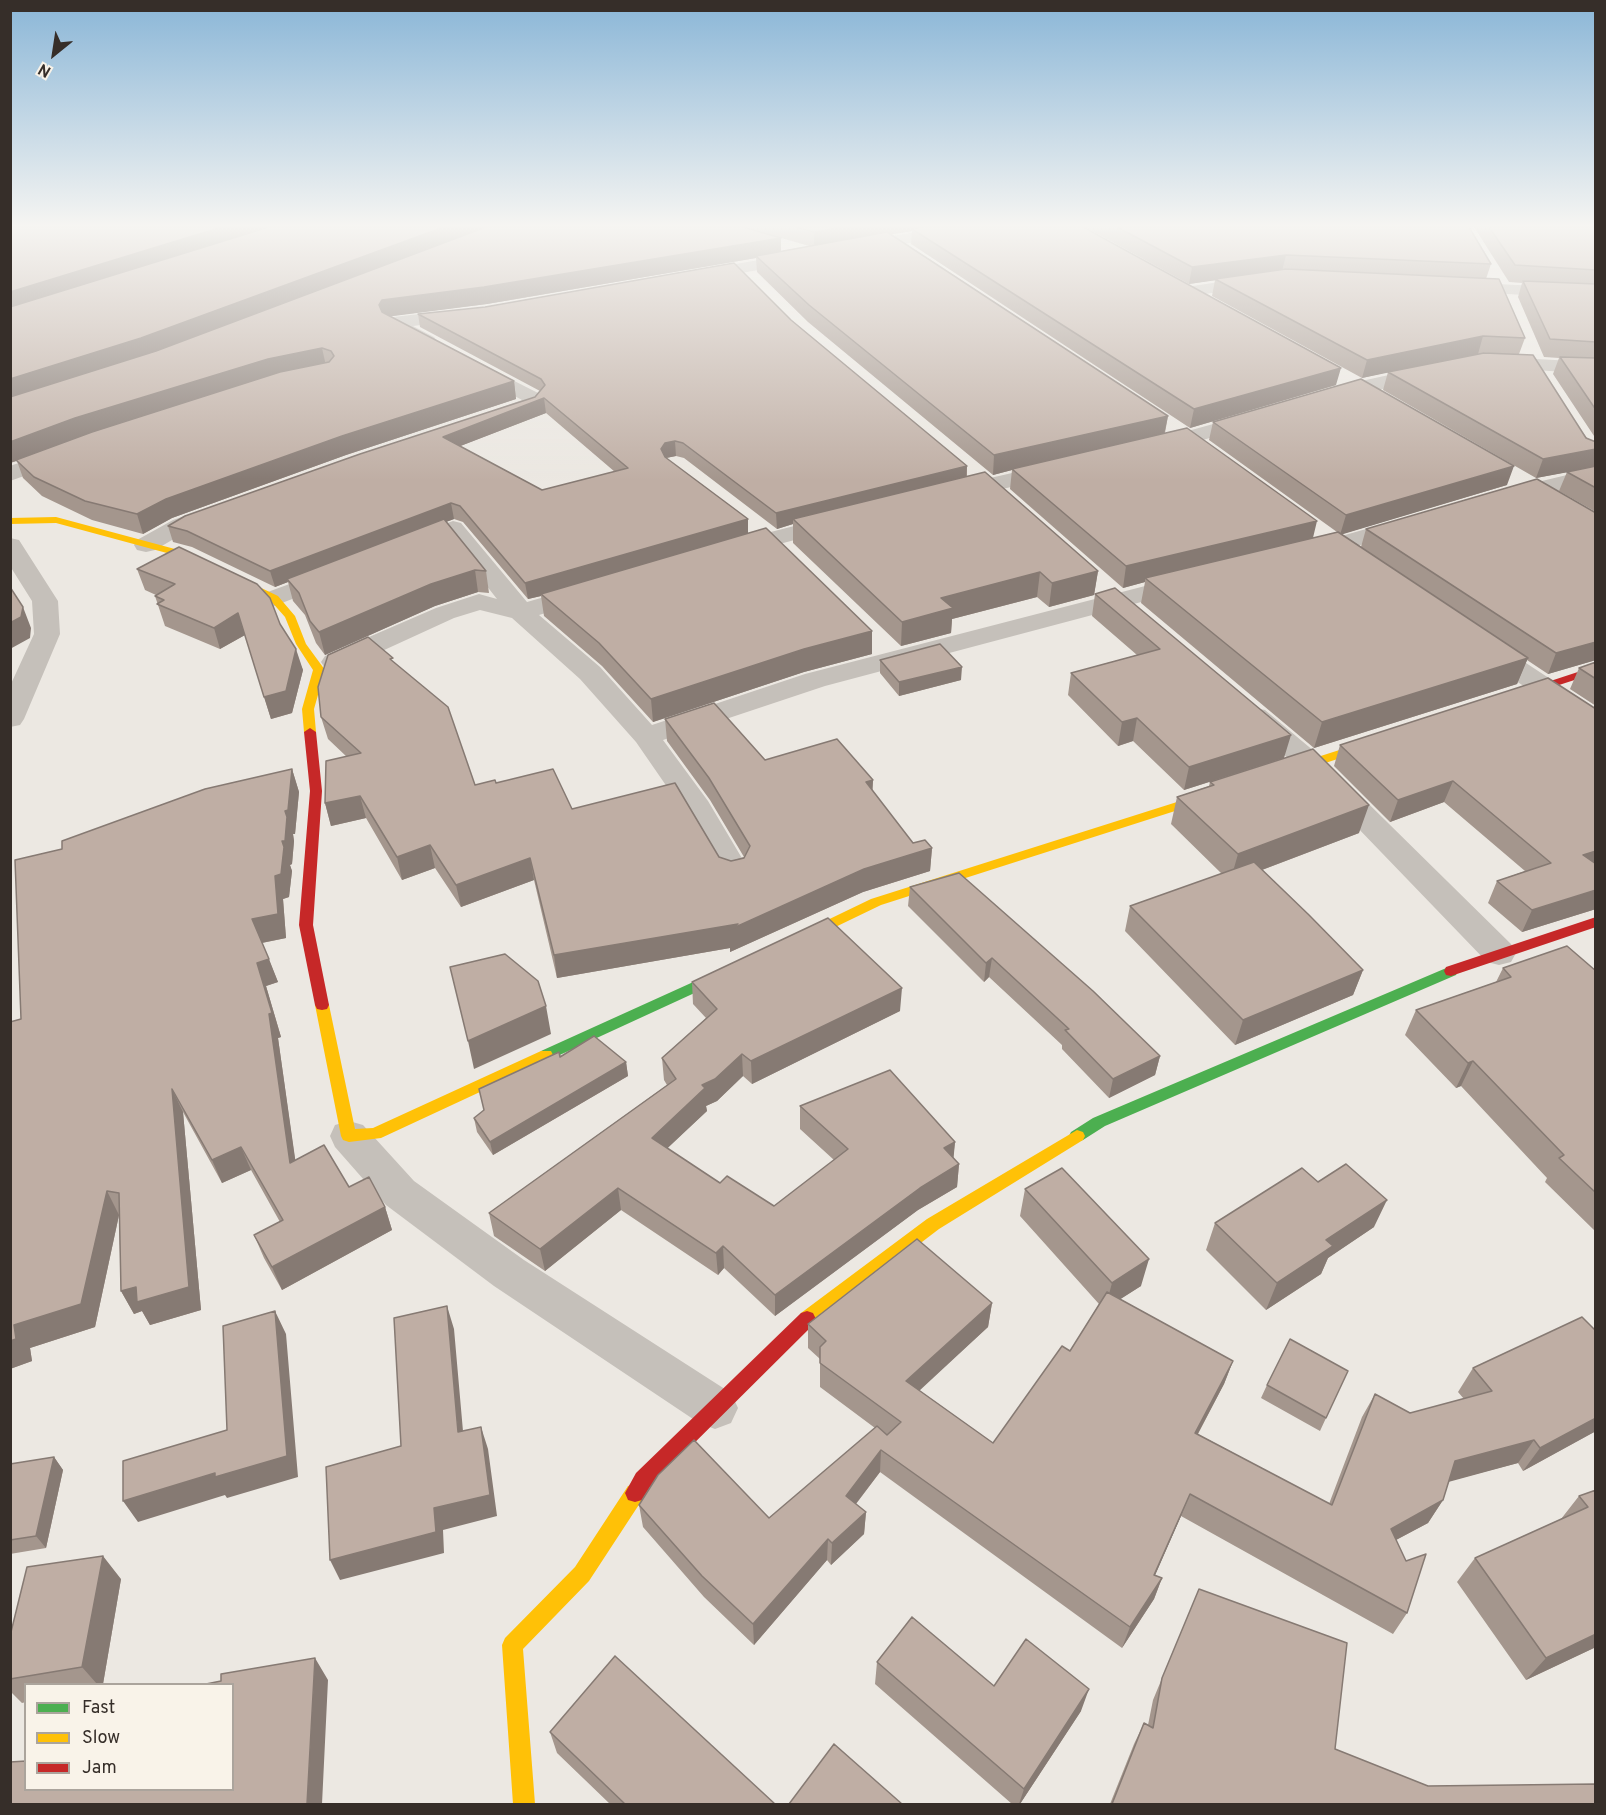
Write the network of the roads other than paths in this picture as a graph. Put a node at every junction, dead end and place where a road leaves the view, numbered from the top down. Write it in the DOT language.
graph roads {
  1 [pos="487,312"];
  2 [pos="1526,344"];
  3 [pos="442,349"];
  4 [pos="462,360"];
  5 [pos="1596,368"];
  6 [pos="1541,375"];
  7 [pos="1338,376"];
  8 [pos="1359,387"];
  9 [pos="1379,399"];
  10 [pos="1302,404"];
  11 [pos="1279,411"];
  12 [pos="485,419"];
  13 [pos="1169,425"];
  14 [pos="1197,445"];
  15 [pos="80,448"];
  16 [pos="1133,452"];
  17 [pos="961,463"];
  18 [pos="1077,465"];
  19 [pos="10,474"];
  20 [pos="1596,475"];
  21 [pos="1522,482"];
  22 [pos="988,485"];
  23 [pos="930,499"];
  24 [pos="1478,504"];
  25 [pos="1559,504"];
  26 [pos="1014,508"];
  27 [pos="225,509"];
  28 [pos="862,516"];
  29 [pos="745,518"];
  30 [pos="1423,520"];
  31 [pos="10,521"];
  32 [pos="10,545"];
  33 [pos="146,545"];
  34 [pos="779,547"];
  35 [pos="390,553"];
  36 [pos="713,555"];
  37 [pos="1290,557"];
  38 [pos="358,565"];
  39 [pos="1209,577"];
  40 [pos="612,585"];
  41 [pos="1109,592"];
  42 [pos="274,598"];
  43 [pos="521,612"];
  44 [pos="1144,622"];
  45 [pos="1463,633"];
  46 [pos="1596,669"];
  47 [pos="319,670"];
  48 [pos="1542,687"];
  49 [pos="1498,702"];
  50 [pos="1241,704"];
  51 [pos="10,719"];
  52 [pos="1596,722"];
  53 [pos="646,736"];
  54 [pos="1388,738"];
  55 [pos="1311,763"];
  56 [pos="1267,778"];
  57 [pos="1233,788"];
  58 [pos="733,870"];
  59 [pos="1596,921"];
  60 [pos="781,947"];
  61 [pos="1499,953"];
  62 [pos="751,961"];
  63 [pos="349,1136"];
  64 [pos="715,1408"];
  65 [pos="524,1804"];
  1 -- 3 [label="street"];
  2 -- 6 [label="street"];
  4 -- 12 [label="street"];
  5 -- 6 [label="street"];
  6 -- 8 [label="street"];
  7 -- 8 [label="street"];
  8 -- 9 [label="street"];
  8 -- 10 [label="street"];
  11 -- 14 [label="street"];
  13 -- 14 [label="street"];
  14 -- 16 [label="street"];
  15 -- 19 [label="street"];
  17 -- 22 [label="street"];
  18 -- 22 [label="street"];
  20 -- 21 [label="street"];
  21 -- 24 [label="street"];
  21 -- 25 [label="street"];
  22 -- 23 [label="street"];
  22 -- 26 [label="street"];
  27 -- 33 [label="street"];
  28 -- 34 [label="street"];
  29 -- 34 [label="street"];
  30 -- 37 [label="street"];
  31 -- 33 [label="street"];
  32 -- 51 [label="street"];
  33 -- 42 [label="street"];
  34 -- 36 [label="street"];
  35 -- 43 [label="street"];
  38 -- 42 [label="street"];
  39 -- 41 [label="street"];
  40 -- 43 [label="street"];
  41 -- 44 [label="street"];
  41 -- 53 [label="street"];
  42 -- 47 [label="street"];
  43 -- 47 [label="street"];
  43 -- 53 [label="street"];
  45 -- 48 [label="street"];
  46 -- 48 [label="street"];
  47 -- 63 [label="street"];
  48 -- 49 [label="street"];
  48 -- 52 [label="street"];
  50 -- 55 [label="street"];
  53 -- 58 [label="street"];
  54 -- 55 [label="street"];
  55 -- 56 [label="street"];
  55 -- 61 [label="street"];
  57 -- 60 [label="street"];
  59 -- 61 [label="street"];
  61 -- 64 [label="street"];
  62 -- 63 [label="street"];
  63 -- 64 [label="street"];
  64 -- 65 [label="street"];
}
